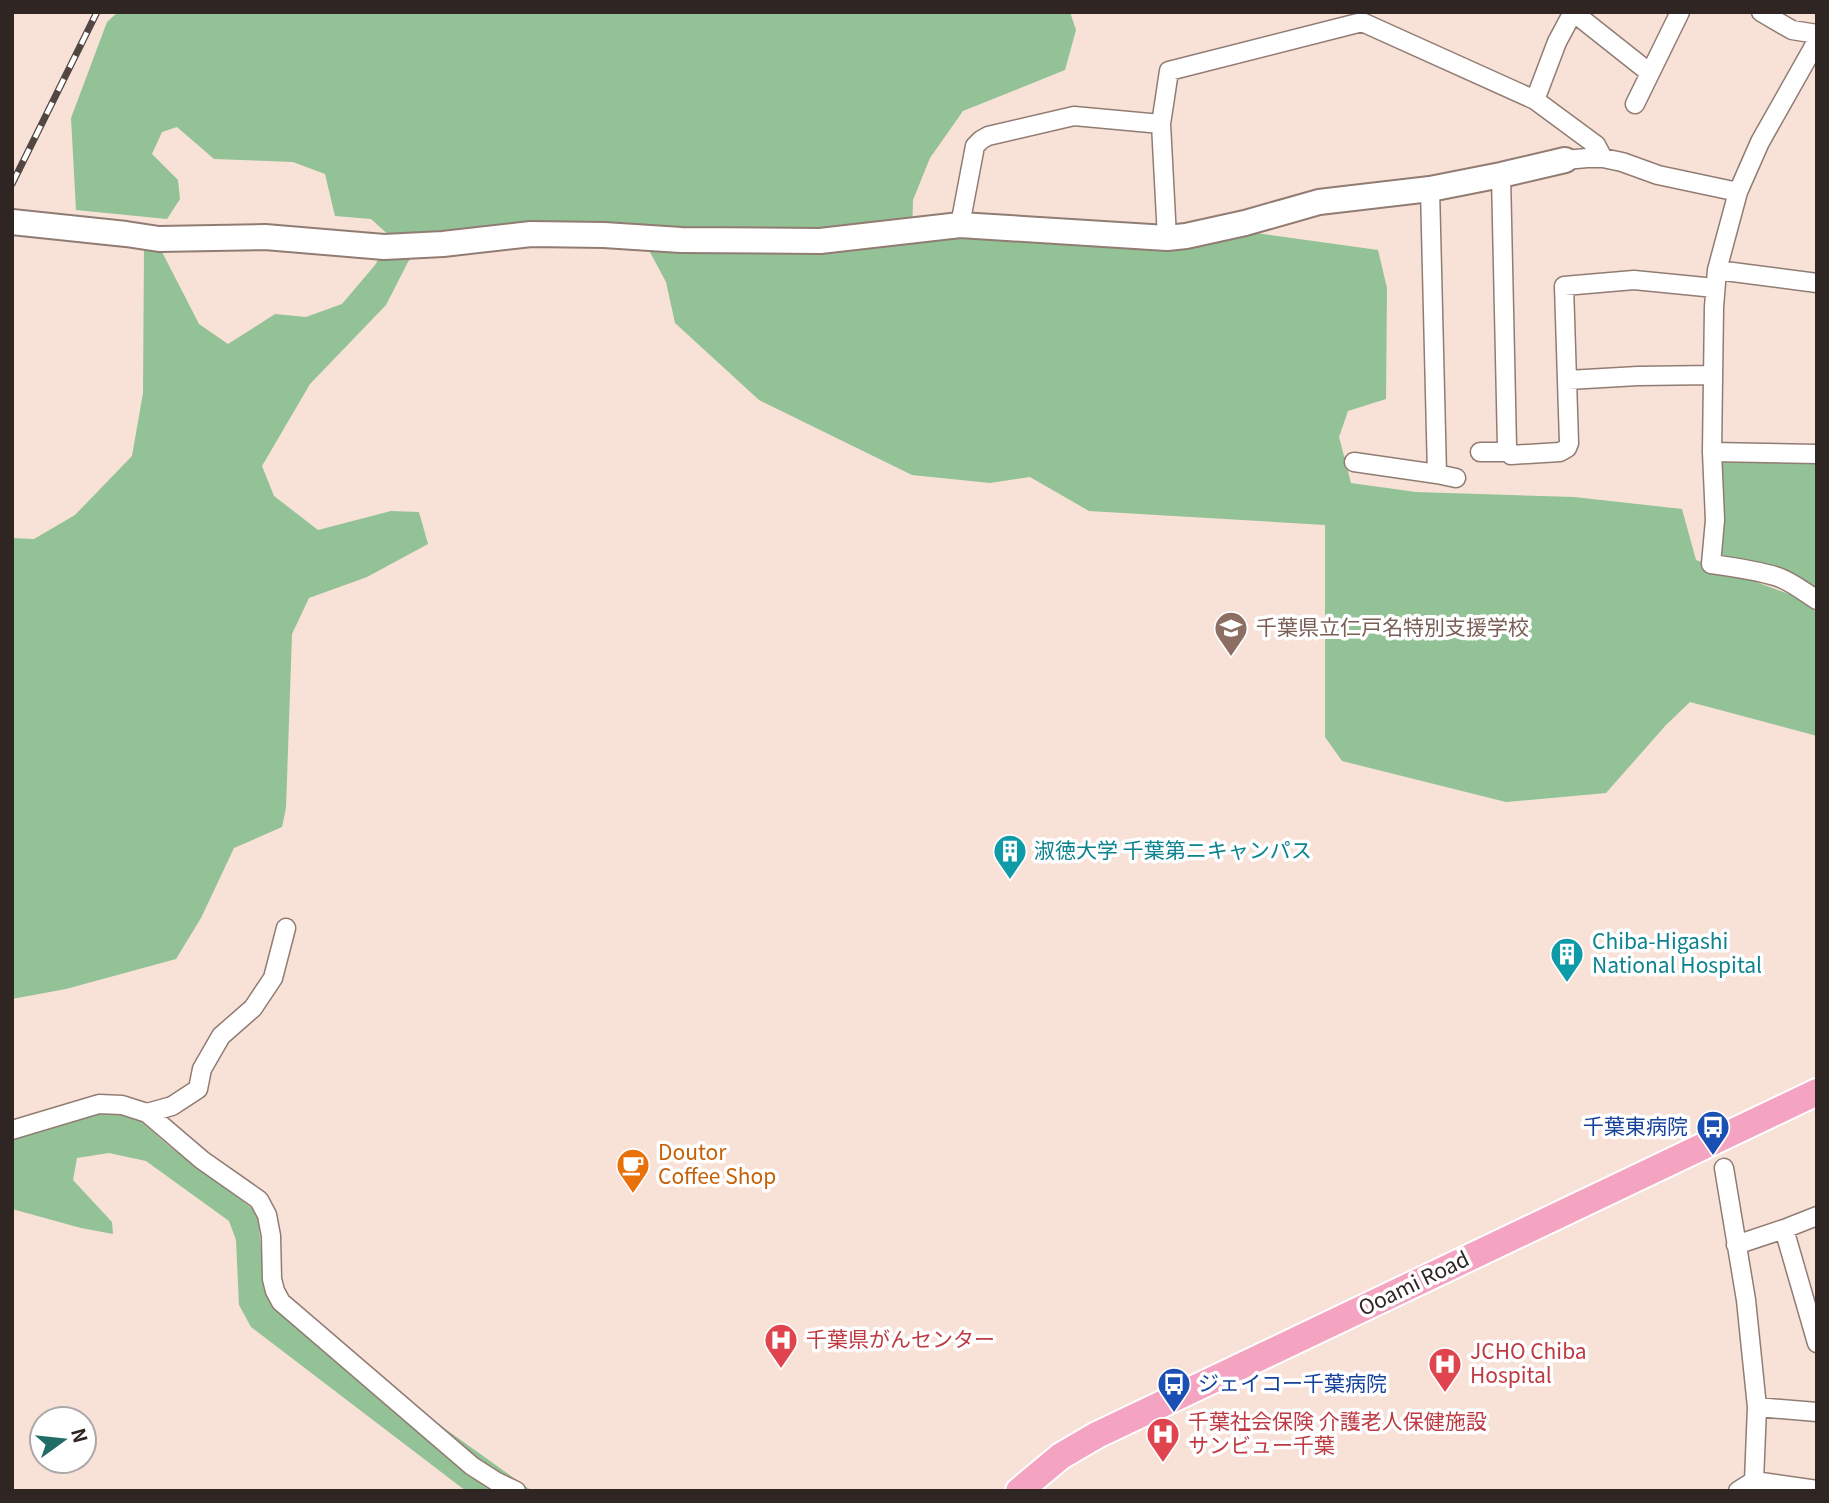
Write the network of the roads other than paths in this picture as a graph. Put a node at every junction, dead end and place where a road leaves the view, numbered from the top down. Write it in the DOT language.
graph roads {
  1 [pos="1680,12"];
  2 [pos="1761,12"];
  3 [pos="1817,34"];
  4 [pos="1817,41"];
  5 [pos="1650,74"];
  6 [pos="1535,100"];
  7 [pos="1635,104"];
  8 [pos="1161,124"];
  9 [pos="1603,158"];
  10 [pos="1566,160"];
  11 [pos="1501,175"];
  12 [pos="1430,189"];
  13 [pos="1738,192"];
  14 [pos="18,223"];
  15 [pos="960,225"];
  16 [pos="1167,238"];
  17 [pos="1717,270"];
  18 [pos="1817,283"];
  19 [pos="1715,288"];
  20 [pos="1713,375"];
  21 [pos="1568,380"];
  22 [pos="1480,452"];
  23 [pos="1508,452"];
  24 [pos="1712,452"];
  25 [pos="1817,454"];
  26 [pos="1354,462"];
  27 [pos="1437,474"];
  28 [pos="1456,478"];
  29 [pos="1817,600"];
  30 [pos="286,928"];
  31 [pos="1817,1092"];
  32 [pos="147,1113"];
  33 [pos="12,1130"];
  34 [pos="1724,1168"];
  35 [pos="1817,1216"];
  36 [pos="1784,1229"];
  37 [pos="1736,1245"];
  38 [pos="1812,1302"];
  39 [pos="1817,1343"];
  40 [pos="1757,1408"];
  41 [pos="1817,1412"];
  42 [pos="1754,1481"];
  43 [pos="1817,1490"];
  44 [pos="516,1491"];
  45 [pos="1019,1491"];
  46 [pos="1738,1491"];
  1 -- 5 [label="street"];
  2 -- 3 [label="street"];
  4 -- 13 [label="street"];
  5 -- 6 [label="street"];
  5 -- 7 [label="street"];
  6 -- 8 [label="street"];
  6 -- 9 [label="street"];
  8 -- 15 [label="street"];
  8 -- 16 [label="street"];
  9 -- 10 [label="street"];
  9 -- 13 [label="street"];
  10 -- 11 [label="street"];
  11 -- 12 [label="street"];
  11 -- 23 [label="street"];
  12 -- 16 [label="street"];
  12 -- 27 [label="street"];
  13 -- 17 [label="street"];
  14 -- 15 [label="street"];
  15 -- 16 [label="street"];
  17 -- 18 [label="street"];
  17 -- 19 [label="street"];
  19 -- 20 [label="street"];
  19 -- 21 [label="street"];
  20 -- 21 [label="street"];
  20 -- 24 [label="street"];
  21 -- 23 [label="street"];
  22 -- 23 [label="street"];
  24 -- 25 [label="street"];
  24 -- 29 [label="street"];
  26 -- 27 [label="street"];
  27 -- 28 [label="street"];
  30 -- 32 [label="street"];
  31 -- 45 [label="main road, Ooami Road"];
  32 -- 33 [label="street"];
  32 -- 44 [label="street"];
  34 -- 37 [label="street"];
  35 -- 36 [label="street"];
  36 -- 37 [label="street"];
  36 -- 38 [label="street"];
  37 -- 40 [label="street"];
  38 -- 39 [label="street"];
  40 -- 41 [label="street"];
  40 -- 42 [label="street"];
  42 -- 43 [label="street"];
  42 -- 46 [label="street"];
}
